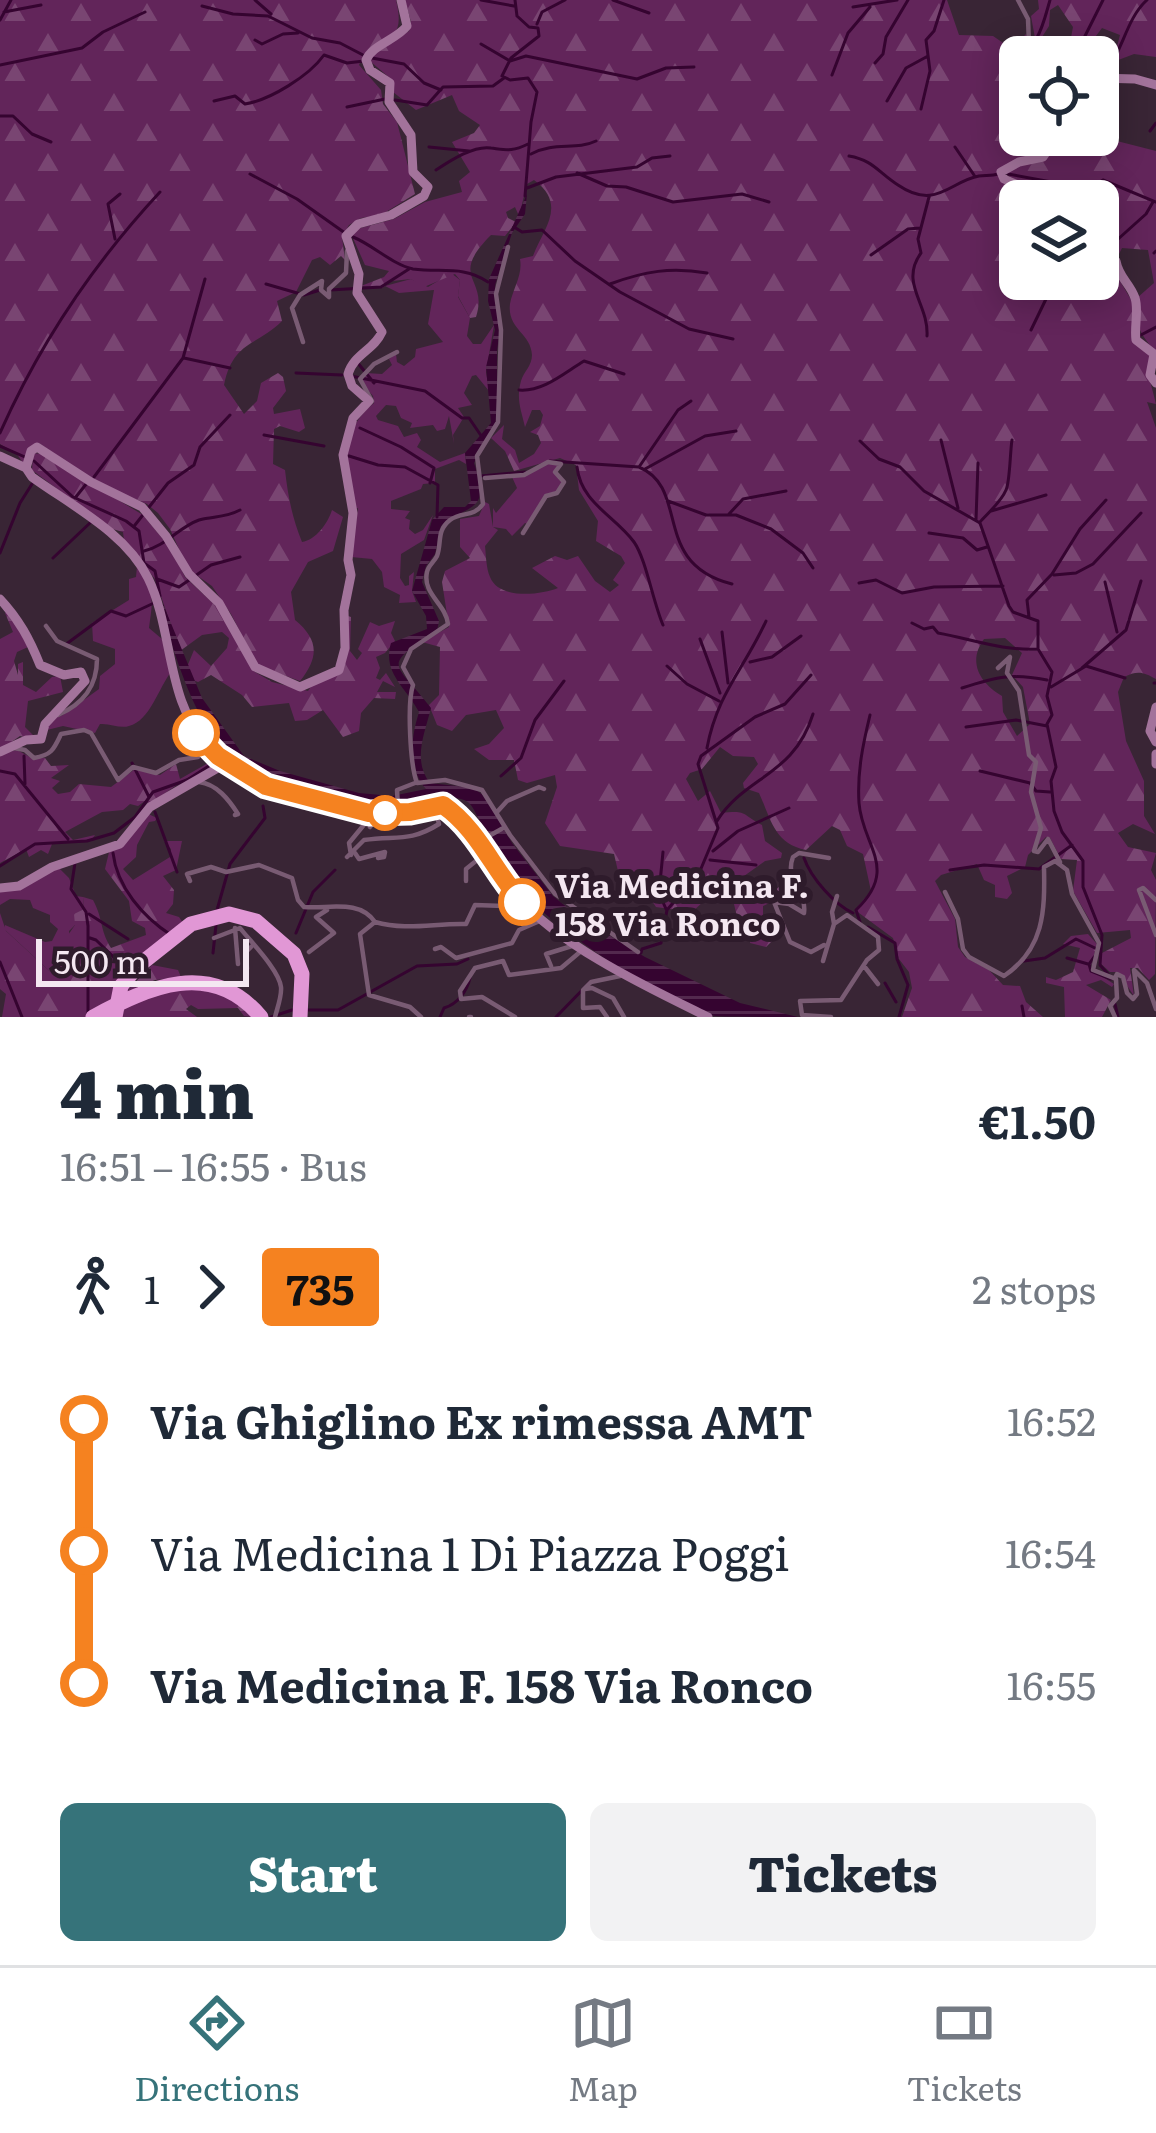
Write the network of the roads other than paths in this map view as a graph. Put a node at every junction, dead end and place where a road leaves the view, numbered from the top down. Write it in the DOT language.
graph roads {
  1 [pos="401,0"];
  2 [pos="1018,0"];
  3 [pos="1029,36"];
  4 [pos="1119,79"];
  5 [pos="1156,85"];
  6 [pos="1044,156"];
  7 [pos="1006,180"];
  8 [pos="346,236"];
  9 [pos="508,247"];
  10 [pos="1119,278"];
  11 [pos="303,342"];
  12 [pos="397,352"];
  13 [pos="1156,383"];
  14 [pos="369,404"];
  15 [pos="0,455"];
  16 [pos="27,466"];
  17 [pos="482,477"];
  18 [pos="523,533"];
  19 [pos="0,599"];
  20 [pos="46,626"];
  21 [pos="998,668"];
  22 [pos="1156,707"];
  23 [pos="56,715"];
  24 [pos="1156,742"];
  25 [pos="14,748"];
  26 [pos="0,752"];
  27 [pos="1156,754"];
  28 [pos="223,760"];
  29 [pos="1156,764"];
  30 [pos="219,777"];
  31 [pos="196,778"];
  32 [pos="418,783"];
  33 [pos="544,789"];
  34 [pos="434,806"];
  35 [pos="495,809"];
  36 [pos="353,810"];
  37 [pos="399,812"];
  38 [pos="377,813"];
  39 [pos="235,815"];
  40 [pos="350,825"];
  41 [pos="370,827"];
  42 [pos="504,827"];
  43 [pos="481,841"];
  44 [pos="486,853"];
  45 [pos="351,855"];
  46 [pos="378,858"];
  47 [pos="829,858"];
  48 [pos="1060,862"];
  49 [pos="190,881"];
  50 [pos="466,881"];
  51 [pos="0,888"];
  52 [pos="945,892"];
  53 [pos="516,896"];
  54 [pos="837,896"];
  55 [pos="1156,900"];
  56 [pos="338,906"];
  57 [pos="542,920"];
  58 [pos="375,922"];
  59 [pos="834,924"];
  60 [pos="236,927"];
  61 [pos="1156,935"];
  62 [pos="214,938"];
  63 [pos="826,944"];
  64 [pos="252,946"];
  65 [pos="582,946"];
  66 [pos="435,949"];
  67 [pos="309,952"];
  68 [pos="638,952"];
  69 [pos="823,961"];
  70 [pos="238,964"];
  71 [pos="551,966"];
  72 [pos="864,966"];
  73 [pos="247,969"];
  74 [pos="626,974"];
  75 [pos="1115,978"];
  76 [pos="290,980"];
  77 [pos="878,984"];
  78 [pos="582,992"];
  79 [pos="280,995"];
  80 [pos="1156,1009"];
  81 [pos="258,1013"];
  82 [pos="93,1017"];
  83 [pos="115,1017"];
  84 [pos="275,1017"];
  85 [pos="300,1017"];
  86 [pos="422,1017"];
  87 [pos="515,1017"];
  88 [pos="607,1017"];
  89 [pos="624,1017"];
  90 [pos="708,1017"];
  91 [pos="831,1017"];
  92 [pos="1115,1017"];
  1 -- 8 [label="main road"];
  2 -- 3 [label="street"];
  4 -- 5 [label="main road"];
  6 -- 7 [label="main road"];
  8 -- 11 [label="street"];
  8 -- 14 [label="main road"];
  9 -- 17 [label="street"];
  10 -- 13 [label="main road"];
  12 -- 14 [label="street"];
  14 -- 16 [label="main road"];
  15 -- 16 [label="main road"];
  16 -- 28 [label="main road"];
  17 -- 18 [label="street"];
  17 -- 32 [label="street"];
  19 -- 23 [label="main road"];
  20 -- 23 [label="street"];
  21 -- 48 [label="street"];
  22 -- 24 [label="main road"];
  23 -- 25 [label="main road"];
  25 -- 26 [label="main road"];
  25 -- 28 [label="street"];
  27 -- 29 [label="main road"];
  28 -- 30 [label="street"];
  28 -- 31 [label="main road"];
  28 -- 36 [label="main road"];
  31 -- 39 [label="street"];
  31 -- 51 [label="main road"];
  32 -- 35 [label="street"];
  32 -- 37 [label="street"];
  33 -- 35 [label="street"];
  34 -- 37 [label="main road"];
  34 -- 43 [label="main road"];
  34 -- 45 [label="street"];
  35 -- 42 [label="street"];
  36 -- 38 [label="main road"];
  36 -- 40 [label="street"];
  37 -- 38 [label="main road"];
  38 -- 41 [label="street"];
  38 -- 45 [label="street"];
  42 -- 43 [label="street"];
  42 -- 68 [label="street"];
  43 -- 44 [label="main road"];
  44 -- 50 [label="street"];
  44 -- 53 [label="main road"];
  45 -- 46 [label="street"];
  47 -- 63 [label="street"];
  48 -- 52 [label="street"];
  48 -- 75 [label="street"];
  49 -- 56 [label="street"];
  53 -- 57 [label="main road"];
  53 -- 58 [label="street"];
  54 -- 59 [label="street"];
  55 -- 61 [label="street"];
  56 -- 58 [label="street"];
  56 -- 67 [label="street"];
  57 -- 65 [label="main road"];
  57 -- 66 [label="street"];
  58 -- 86 [label="street"];
  59 -- 63 [label="street"];
  59 -- 72 [label="street"];
  60 -- 62 [label="street"];
  60 -- 64 [label="street"];
  60 -- 70 [label="street"];
  63 -- 69 [label="street"];
  64 -- 73 [label="street"];
  64 -- 79 [label="street"];
  65 -- 71 [label="street"];
  65 -- 74 [label="main road"];
  65 -- 87 [label="street"];
  72 -- 77 [label="street"];
  72 -- 91 [label="street"];
  74 -- 78 [label="street"];
  74 -- 90 [label="main road"];
  75 -- 80 [label="street"];
  75 -- 92 [label="street"];
  76 -- 79 [label="street"];
  78 -- 88 [label="street"];
  78 -- 89 [label="street"];
  79 -- 84 [label="street"];
  81 -- 82 [label="highway"];
  83 -- 85 [label="highway"];
}
